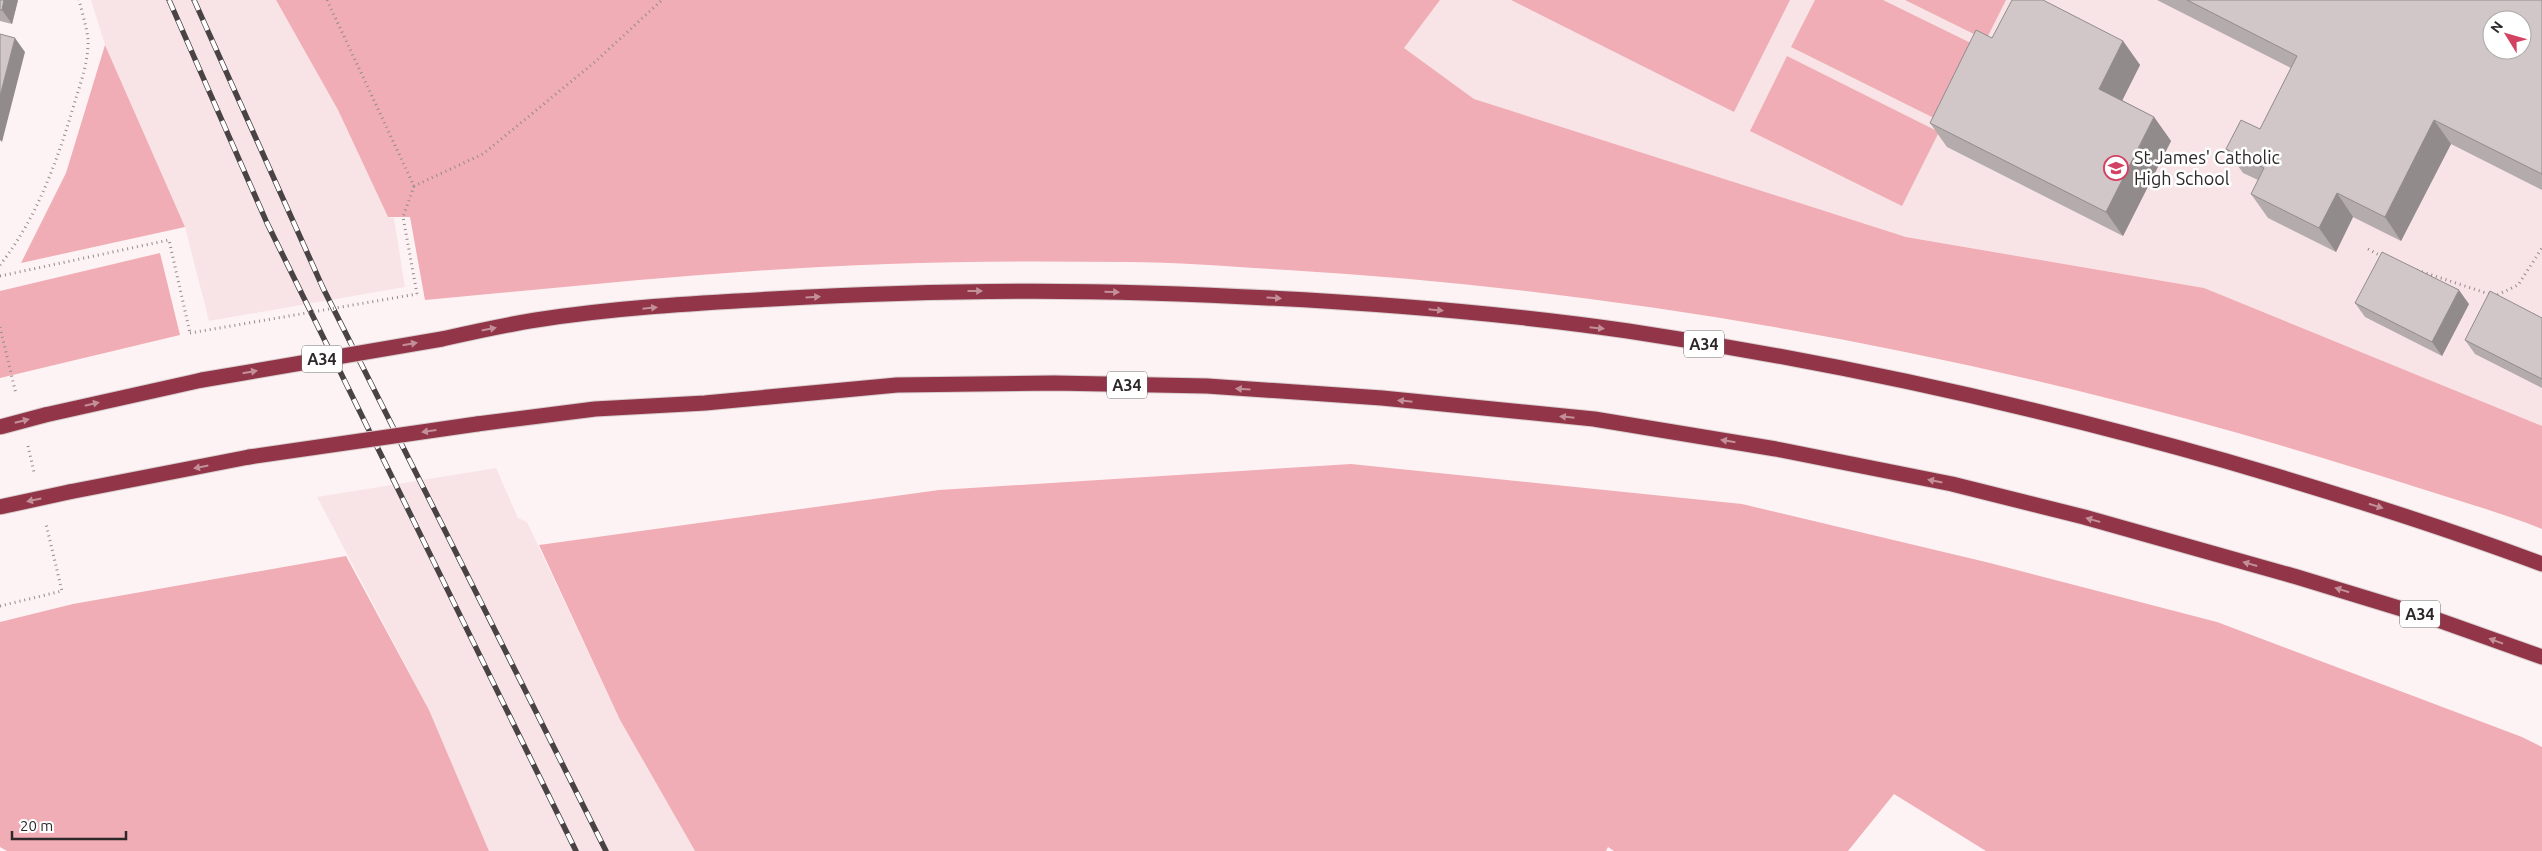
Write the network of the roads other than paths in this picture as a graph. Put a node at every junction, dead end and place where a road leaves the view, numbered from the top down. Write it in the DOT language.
graph roads {
  1 [pos="0,427"];
  2 [pos="0,507"];
  3 [pos="2542,564"];
  4 [pos="2542,657"];
  1 -- 3 [label="highway, A34, one-way, bridge"];
  4 -- 2 [label="highway, A34, one-way, bridge"];
}
